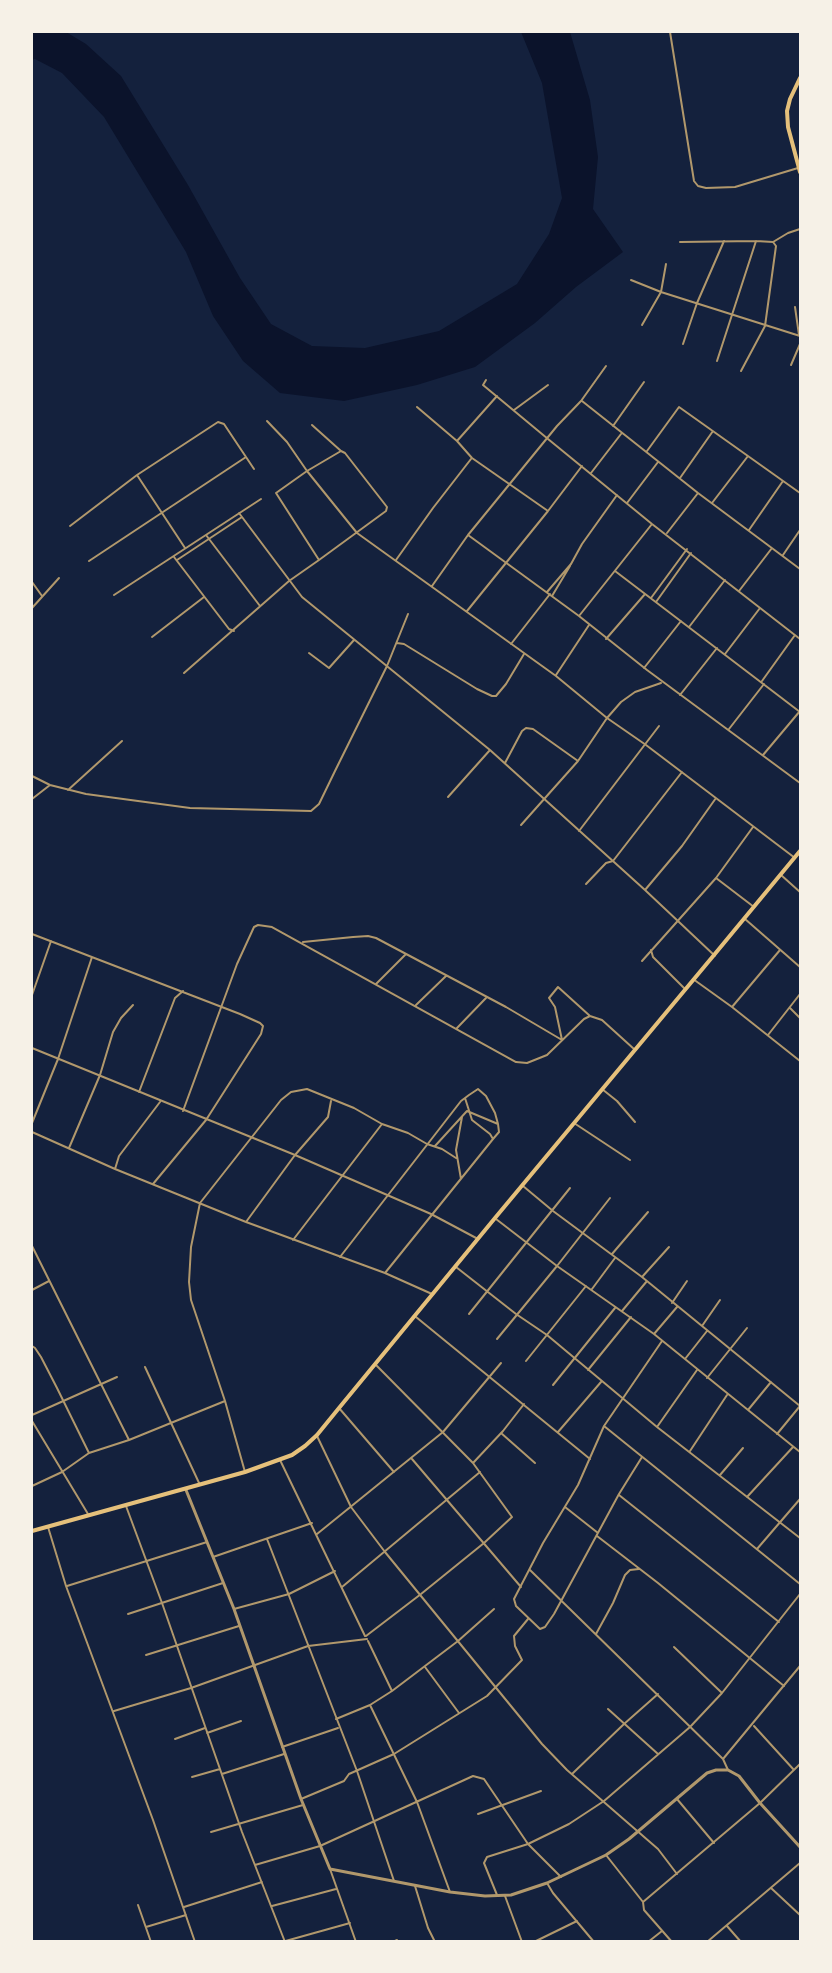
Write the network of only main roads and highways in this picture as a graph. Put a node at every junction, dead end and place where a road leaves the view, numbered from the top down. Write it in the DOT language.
graph roads {
  1 [pos="801,78"];
  2 [pos="800,170"];
  3 [pos="801,851"];
  4 [pos="32,1531"];
  1 -- 2 [label="main road"];
  3 -- 4 [label="main road"];
}
